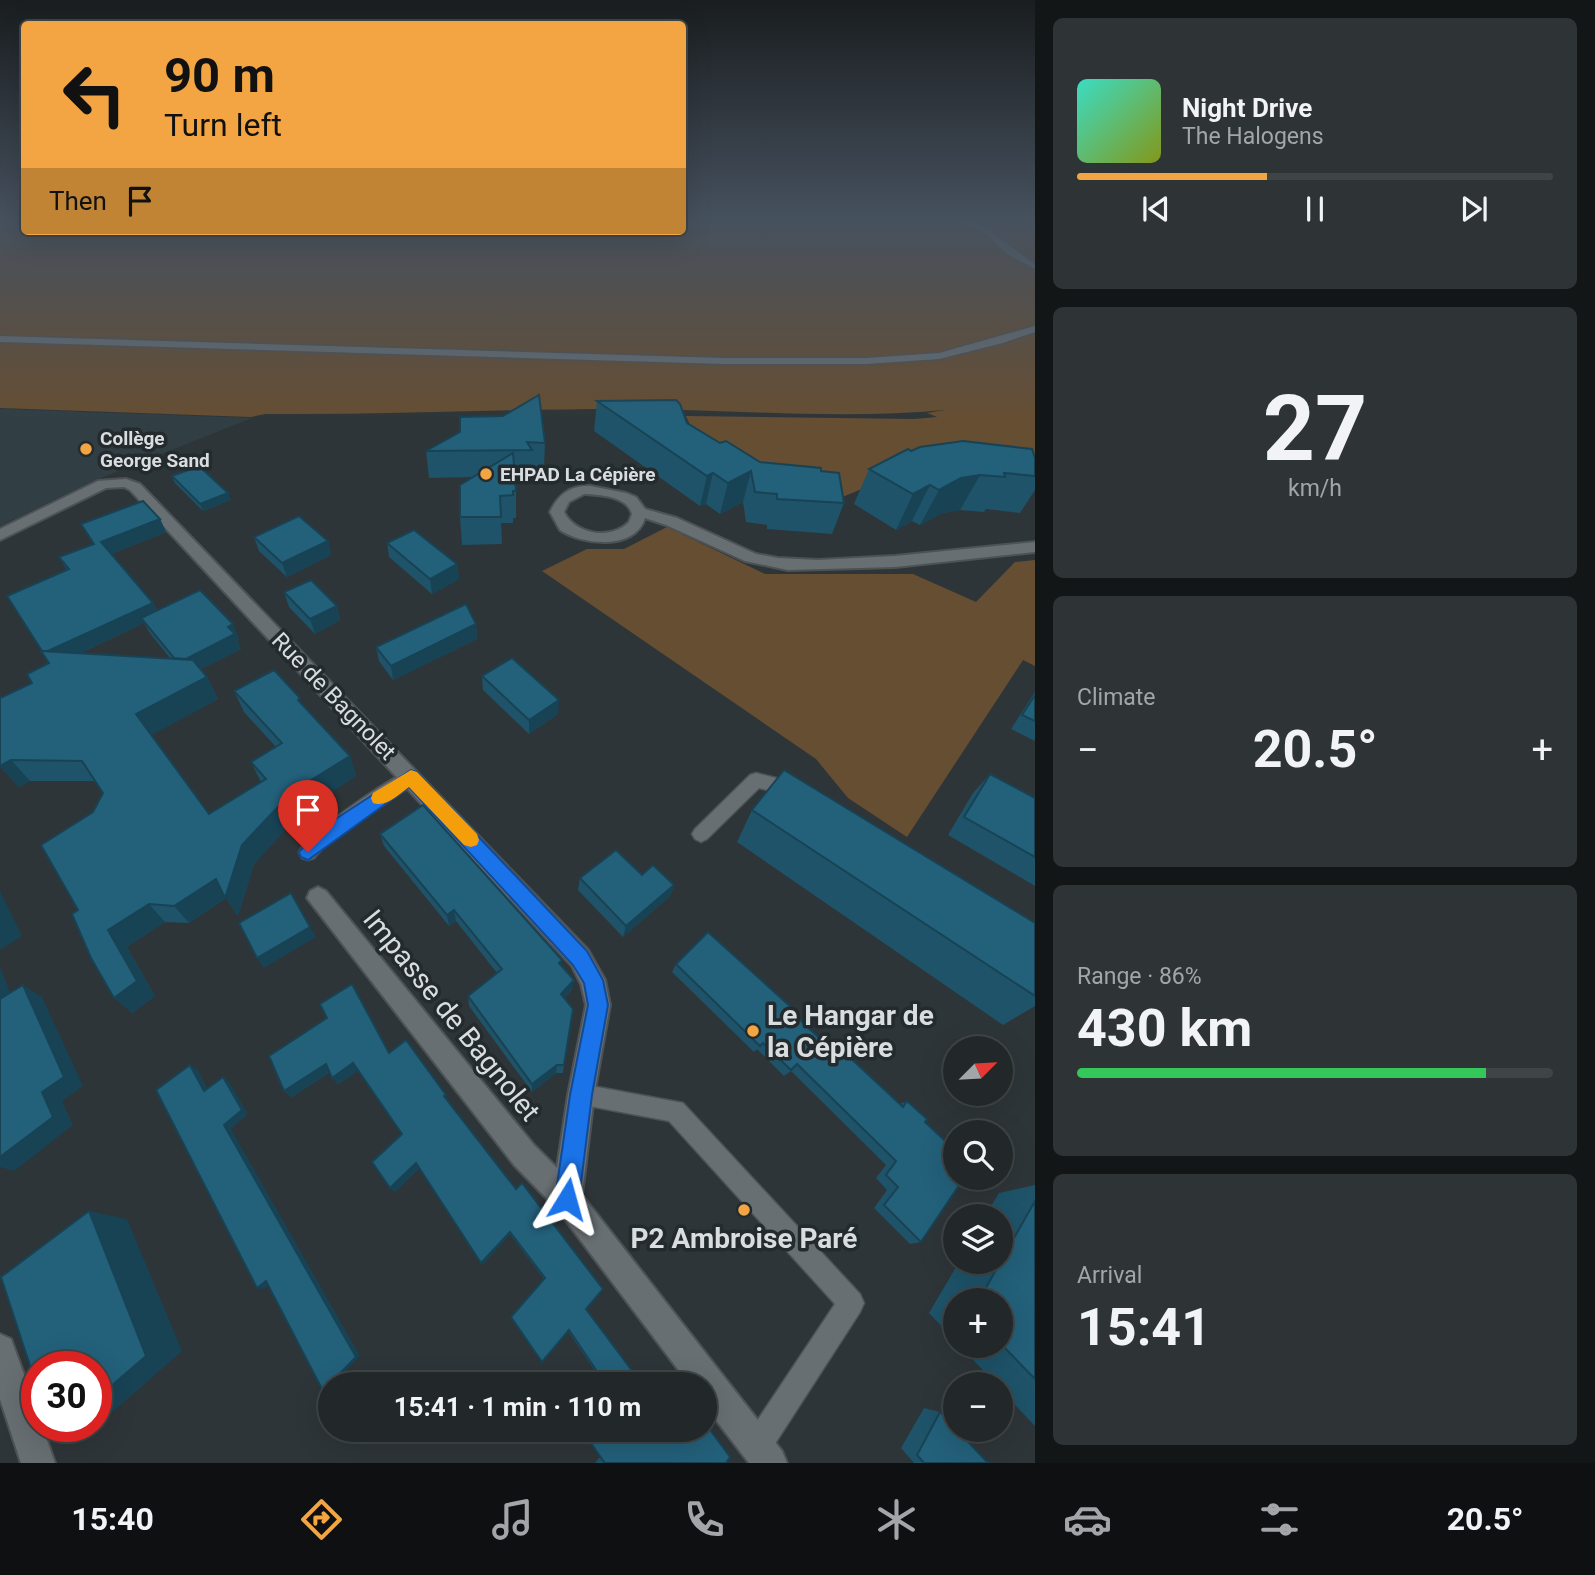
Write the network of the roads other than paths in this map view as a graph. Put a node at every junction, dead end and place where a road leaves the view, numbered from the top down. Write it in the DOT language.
graph roads {
  1 [pos="1035,329"];
  2 [pos="0,339"];
  3 [pos="638,512"];
  4 [pos="0,535"];
  5 [pos="1035,547"];
  6 [pos="411,777"];
  7 [pos="802,807"];
  8 [pos="701,834"];
  9 [pos="308,852"];
  10 [pos="318,898"];
  11 [pos="581,1095"];
  12 [pos="567,1199"];
  13 [pos="0,1350"];
  14 [pos="764,1454"];
  15 [pos="38,1463"];
  1 -- 2 [label="lane"];
  3 -- 3 [label="street"];
  3 -- 5 [label="street"];
  4 -- 6 [label="street, Rue de Bagnolet"];
  6 -- 9 [label="lane"];
  6 -- 11 [label="street, Rue de Bagnolet"];
  7 -- 8 [label="lane"];
  10 -- 12 [label="street, Impasse de Bagnolet"];
  11 -- 12 [label="street, Rue de Bagnolet"];
  11 -- 14 [label="lane"];
  12 -- 14 [label="street"];
  13 -- 15 [label="street"];
}
